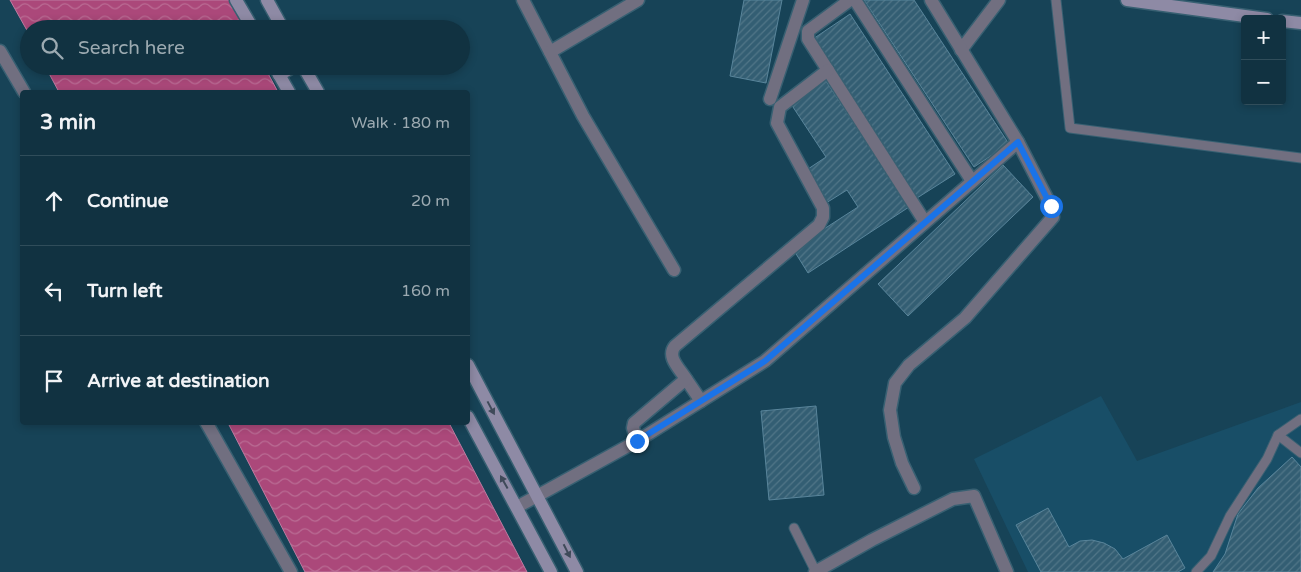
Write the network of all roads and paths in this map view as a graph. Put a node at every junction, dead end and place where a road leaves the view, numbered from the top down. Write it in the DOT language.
graph roads {
  1 [pos="236,0"];
  2 [pos="267,0"];
  3 [pos="523,0"];
  4 [pos="638,0"];
  5 [pos="803,0"];
  6 [pos="850,0"];
  7 [pos="855,0"];
  8 [pos="931,0"];
  9 [pos="999,0"];
  10 [pos="1056,0"];
  11 [pos="1127,0"];
  12 [pos="1156,2"];
  13 [pos="1241,15"];
  14 [pos="247,20"];
  15 [pos="278,20"];
  16 [pos="1286,21"];
  17 [pos="1301,23"];
  18 [pos="961,50"];
  19 [pos="0,51"];
  20 [pos="550,52"];
  21 [pos="828,70"];
  22 [pos="279,75"];
  23 [pos="308,75"];
  24 [pos="23,90"];
  25 [pos="289,90"];
  26 [pos="317,90"];
  27 [pos="770,99"];
  28 [pos="1018,142"];
  29 [pos="1301,158"];
  30 [pos="972,181"];
  31 [pos="925,222"];
  32 [pos="674,270"];
  33 [pos="470,369"];
  34 [pos="686,379"];
  35 [pos="701,401"];
  36 [pos="1301,419"];
  37 [pos="470,421"];
  38 [pos="208,425"];
  39 [pos="1278,435"];
  40 [pos="637,441"];
  41 [pos="1301,453"];
  42 [pos="914,488"];
  43 [pos="538,497"];
  44 [pos="517,507"];
  45 [pos="794,528"];
  46 [pos="291,572"];
  47 [pos="551,572"];
  48 [pos="577,572"];
  49 [pos="816,572"];
  50 [pos="1007,572"];
  51 [pos="1196,572"];
  1 -- 14 [label="street"];
  2 -- 15 [label="street"];
  3 -- 20 [label="street"];
  4 -- 20 [label="street"];
  5 -- 27 [label="street"];
  6 -- 21 [label="street"];
  7 -- 30 [label="street"];
  8 -- 18 [label="street"];
  9 -- 18 [label="street"];
  10 -- 29 [label="lane"];
  11 -- 12 [label="street"];
  12 -- 13 [label="street"];
  16 -- 17 [label="street"];
  18 -- 28 [label="street"];
  19 -- 24 [label="street"];
  20 -- 32 [label="street"];
  21 -- 31 [label="street"];
  21 -- 34 [label="street"];
  22 -- 25 [label="street"];
  23 -- 26 [label="street"];
  28 -- 30 [label="street"];
  28 -- 42 [label="street"];
  30 -- 31 [label="street"];
  31 -- 35 [label="street"];
  33 -- 43 [label="street, one-way"];
  34 -- 35 [label="street"];
  34 -- 40 [label="street"];
  35 -- 40 [label="street"];
  36 -- 39 [label="lane"];
  44 -- 37 [label="street, one-way"];
  38 -- 46 [label="street"];
  39 -- 41 [label="lane"];
  39 -- 51 [label="lane"];
  40 -- 43 [label="street"];
  43 -- 44 [label="street"];
  43 -- 48 [label="street, one-way"];
  44 -- 47 [label="street"];
  45 -- 49 [label="lane"];
  49 -- 50 [label="street"];
}
